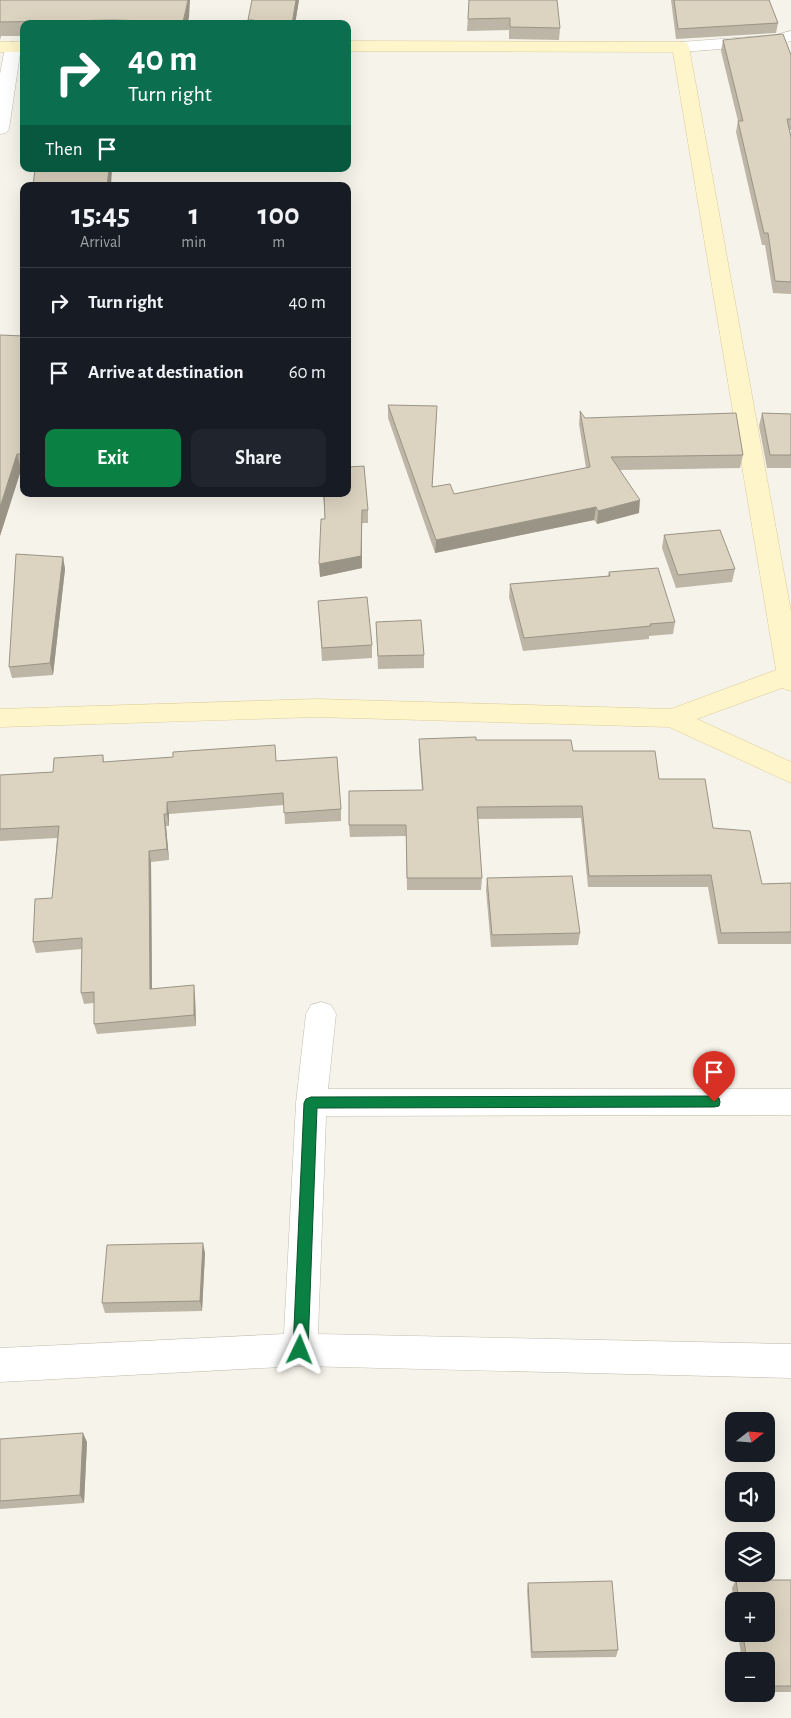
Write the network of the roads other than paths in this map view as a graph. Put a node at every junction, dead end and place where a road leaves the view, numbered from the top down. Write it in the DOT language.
graph roads {
  1 [pos="791,36"];
  2 [pos="351,46"];
  3 [pos="12,47"];
  4 [pos="680,47"];
  5 [pos="0,129"];
  6 [pos="790,678"];
  7 [pos="0,718"];
  8 [pos="672,718"];
  9 [pos="791,773"];
  10 [pos="321,1014"];
  11 [pos="791,1102"];
  12 [pos="311,1103"];
  13 [pos="300,1350"];
  14 [pos="791,1360"];
  15 [pos="0,1365"];
  1 -- 4 [label="street"];
  2 -- 4 [label="street"];
  3 -- 5 [label="street"];
  4 -- 6 [label="street"];
  6 -- 8 [label="street"];
  7 -- 8 [label="street"];
  8 -- 9 [label="street"];
  10 -- 12 [label="street"];
  11 -- 12 [label="street"];
  12 -- 13 [label="street"];
  13 -- 14 [label="street"];
  13 -- 15 [label="street"];
}
